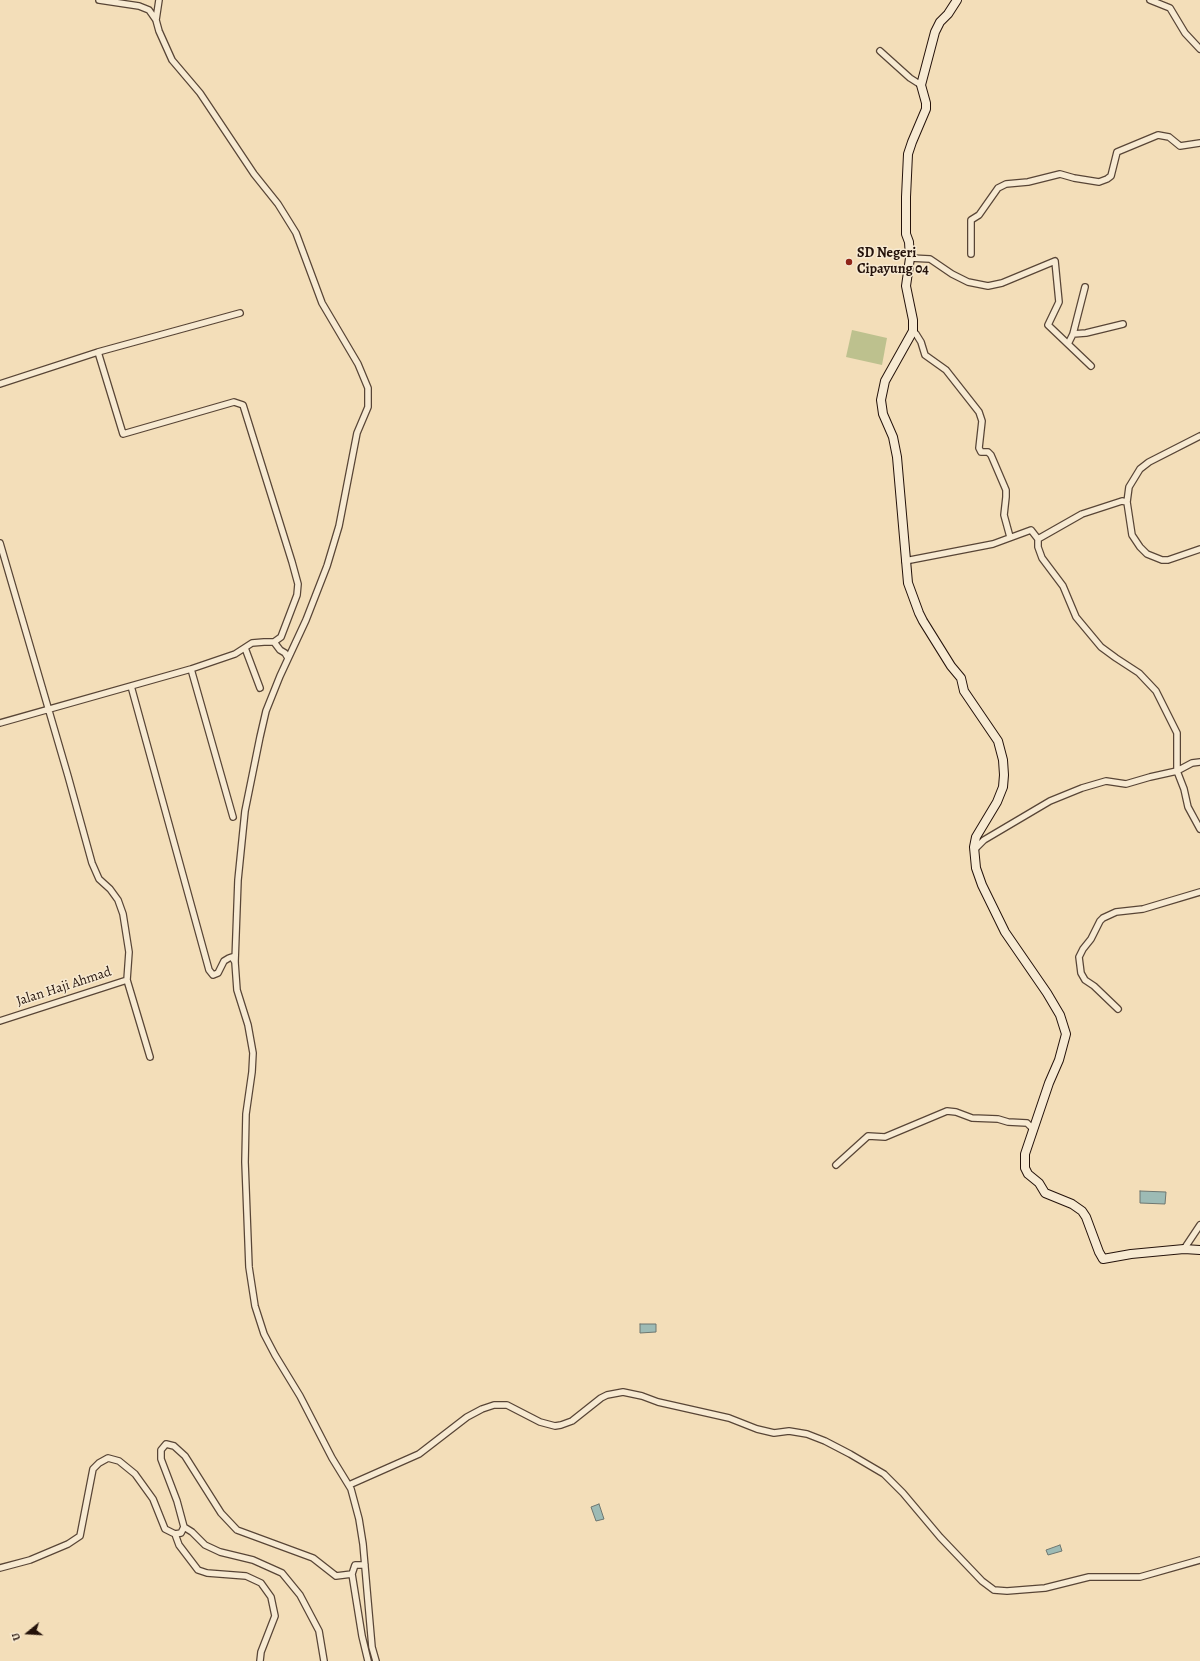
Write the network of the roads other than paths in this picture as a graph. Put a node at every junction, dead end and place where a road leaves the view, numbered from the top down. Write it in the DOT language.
graph roads {
  1 [pos="99,0"];
  2 [pos="159,0"];
  3 [pos="957,0"];
  4 [pos="1150,0"];
  5 [pos="156,20"];
  6 [pos="1200,49"];
  7 [pos="880,51"];
  8 [pos="921,85"];
  9 [pos="1200,142"];
  10 [pos="971,254"];
  11 [pos="910,258"];
  12 [pos="1085,287"];
  13 [pos="240,313"];
  14 [pos="1123,324"];
  15 [pos="913,331"];
  16 [pos="1073,334"];
  17 [pos="1068,344"];
  18 [pos="98,352"];
  19 [pos="1091,366"];
  20 [pos="0,384"];
  21 [pos="1200,436"];
  22 [pos="1126,502"];
  23 [pos="1010,537"];
  24 [pos="1038,539"];
  25 [pos="0,543"];
  26 [pos="1200,549"];
  27 [pos="905,561"];
  28 [pos="274,642"];
  29 [pos="245,648"];
  30 [pos="288,658"];
  31 [pos="191,669"];
  32 [pos="131,686"];
  33 [pos="260,688"];
  34 [pos="48,710"];
  35 [pos="0,724"];
  36 [pos="1200,762"];
  37 [pos="1177,771"];
  38 [pos="233,817"];
  39 [pos="1200,829"];
  40 [pos="974,850"];
  41 [pos="1200,892"];
  42 [pos="235,962"];
  43 [pos="127,980"];
  44 [pos="1118,1010"];
  45 [pos="0,1021"];
  46 [pos="150,1057"];
  47 [pos="1033,1129"];
  48 [pos="836,1165"];
  49 [pos="1200,1225"];
  50 [pos="1184,1249"];
  51 [pos="1200,1250"];
  52 [pos="349,1485"];
  53 [pos="184,1526"];
  54 [pos="175,1534"];
  55 [pos="1200,1560"];
  56 [pos="365,1565"];
  57 [pos="0,1568"];
  58 [pos="352,1574"];
  59 [pos="260,1661"];
  60 [pos="324,1661"];
  61 [pos="368,1661"];
  62 [pos="376,1661"];
  1 -- 5 [label="street"];
  2 -- 5 [label="street"];
  3 -- 8 [label="street"];
  4 -- 6 [label="street"];
  5 -- 30 [label="street"];
  7 -- 8 [label="street"];
  8 -- 11 [label="street"];
  9 -- 10 [label="street"];
  11 -- 15 [label="street"];
  11 -- 17 [label="street"];
  12 -- 16 [label="street"];
  13 -- 18 [label="street"];
  14 -- 16 [label="street"];
  15 -- 23 [label="street"];
  15 -- 27 [label="street"];
  16 -- 17 [label="street"];
  17 -- 19 [label="street"];
  18 -- 20 [label="street"];
  18 -- 28 [label="street"];
  21 -- 22 [label="street"];
  22 -- 24 [label="street"];
  22 -- 26 [label="street"];
  23 -- 24 [label="street"];
  23 -- 27 [label="street"];
  24 -- 37 [label="street"];
  25 -- 34 [label="street"];
  27 -- 40 [label="street"];
  28 -- 29 [label="street"];
  28 -- 30 [label="street"];
  29 -- 31 [label="street"];
  29 -- 33 [label="street"];
  30 -- 42 [label="street"];
  31 -- 32 [label="street"];
  31 -- 38 [label="street"];
  32 -- 34 [label="street"];
  32 -- 42 [label="street"];
  34 -- 35 [label="street"];
  34 -- 43 [label="street"];
  36 -- 37 [label="street"];
  37 -- 39 [label="street"];
  37 -- 40 [label="street"];
  40 -- 47 [label="street"];
  41 -- 44 [label="street"];
  42 -- 52 [label="street"];
  43 -- 45 [label="street, Jalan Haji Ahmad"];
  43 -- 46 [label="street, Jalan Haji Ahmad"];
  47 -- 48 [label="street"];
  47 -- 50 [label="street"];
  49 -- 50 [label="street"];
  50 -- 51 [label="street"];
  52 -- 55 [label="street"];
  52 -- 56 [label="street"];
  53 -- 54 [label="street"];
  53 -- 58 [label="street"];
  53 -- 60 [label="street"];
  54 -- 57 [label="street"];
  54 -- 59 [label="street"];
  56 -- 58 [label="street"];
  56 -- 62 [label="street"];
  58 -- 61 [label="street"];
}
